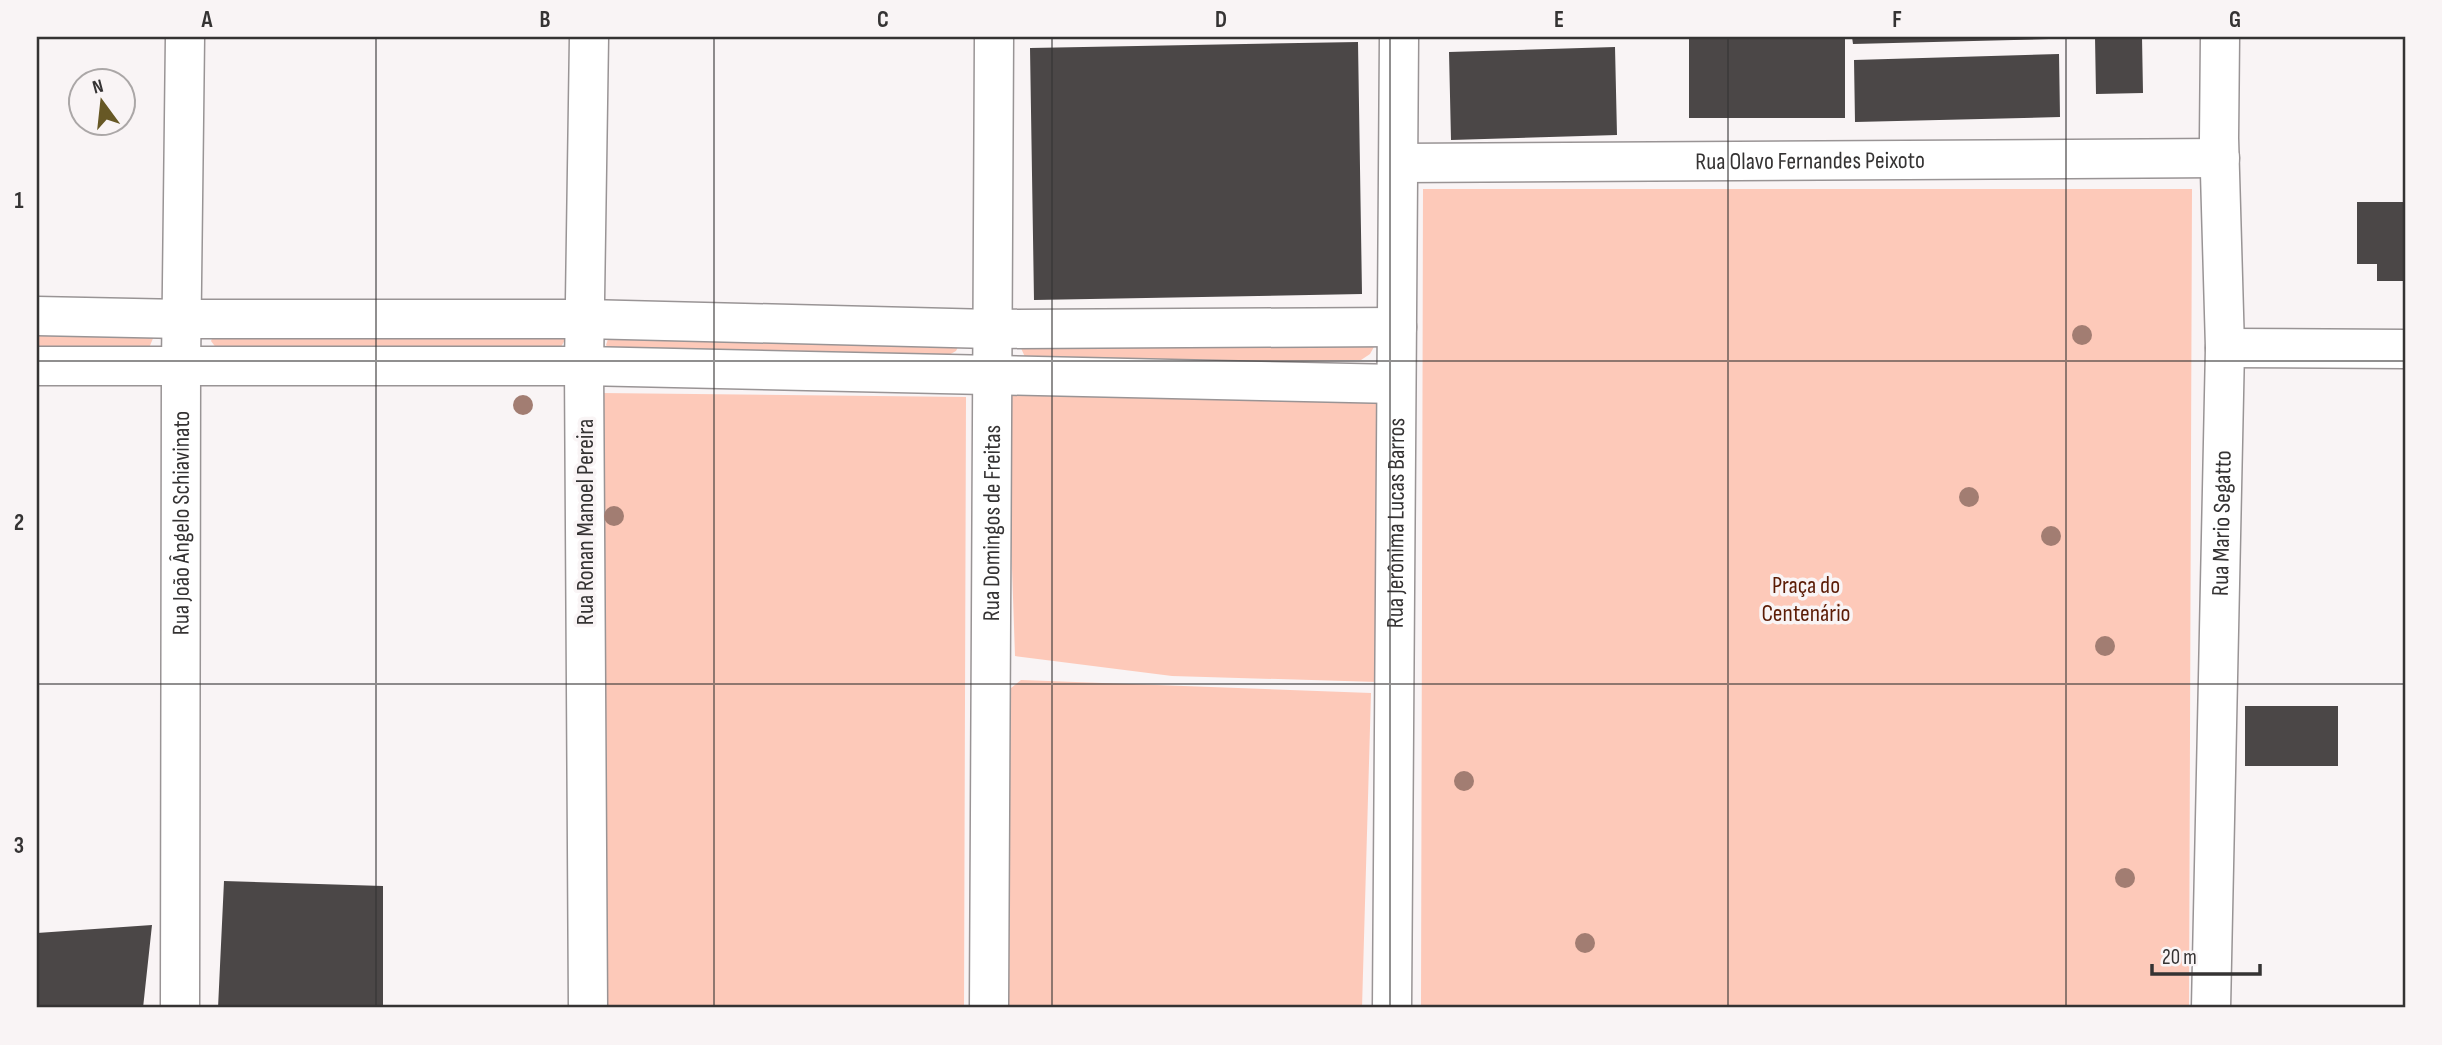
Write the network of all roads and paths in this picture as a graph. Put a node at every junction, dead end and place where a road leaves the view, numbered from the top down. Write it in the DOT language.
graph roads {
  1 [pos="186,37"];
  2 [pos="589,37"];
  3 [pos="994,37"];
  4 [pos="1399,37"];
  5 [pos="2220,37"];
  6 [pos="2220,158"];
  7 [pos="1399,163"];
  8 [pos="37,316"];
  9 [pos="182,319"];
  10 [pos="585,319"];
  11 [pos="1397,327"];
  12 [pos="991,329"];
  13 [pos="2225,348"];
  14 [pos="2405,349"];
  15 [pos="181,365"];
  16 [pos="37,366"];
  17 [pos="584,366"];
  18 [pos="992,374"];
  19 [pos="1396,384"];
  20 [pos="180,1008"];
  21 [pos="588,1008"];
  22 [pos="989,1008"];
  23 [pos="1392,1008"];
  24 [pos="2211,1008"];
  1 -- 9 [label="street, Rua João Ângelo Schiavinato"];
  2 -- 10 [label="street, Rua Ronan Manoel Pereira"];
  3 -- 12 [label="street, Rua Domingos de Freitas"];
  4 -- 7 [label="street, Rua Jerônima Lucas Barros"];
  5 -- 6 [label="street, Rua Mario Segatto"];
  6 -- 7 [label="street, Rua Olavo Fernandes Peixoto"];
  6 -- 13 [label="street, Rua Mario Segatto"];
  7 -- 11 [label="street, Rua Jerônima Lucas Barros"];
  8 -- 9 [label="street"];
  9 -- 10 [label="street"];
  9 -- 15 [label="street, Rua João Ângelo Schiavinato"];
  10 -- 12 [label="street"];
  10 -- 17 [label="street, Rua Ronan Manoel Pereira"];
  11 -- 12 [label="street"];
  11 -- 19 [label="street, Rua Jerônima Lucas Barros"];
  12 -- 18 [label="street, Rua Domingos de Freitas"];
  13 -- 14 [label="street"];
  13 -- 24 [label="street, Rua Mario Segatto"];
  15 -- 16 [label="street"];
  15 -- 17 [label="street"];
  15 -- 20 [label="street, Rua João Ângelo Schiavinato"];
  17 -- 18 [label="street"];
  17 -- 21 [label="street, Rua Ronan Manoel Pereira"];
  18 -- 19 [label="street"];
  18 -- 22 [label="street, Rua Domingos de Freitas"];
  19 -- 23 [label="street, Rua Jerônima Lucas Barros"];
}
